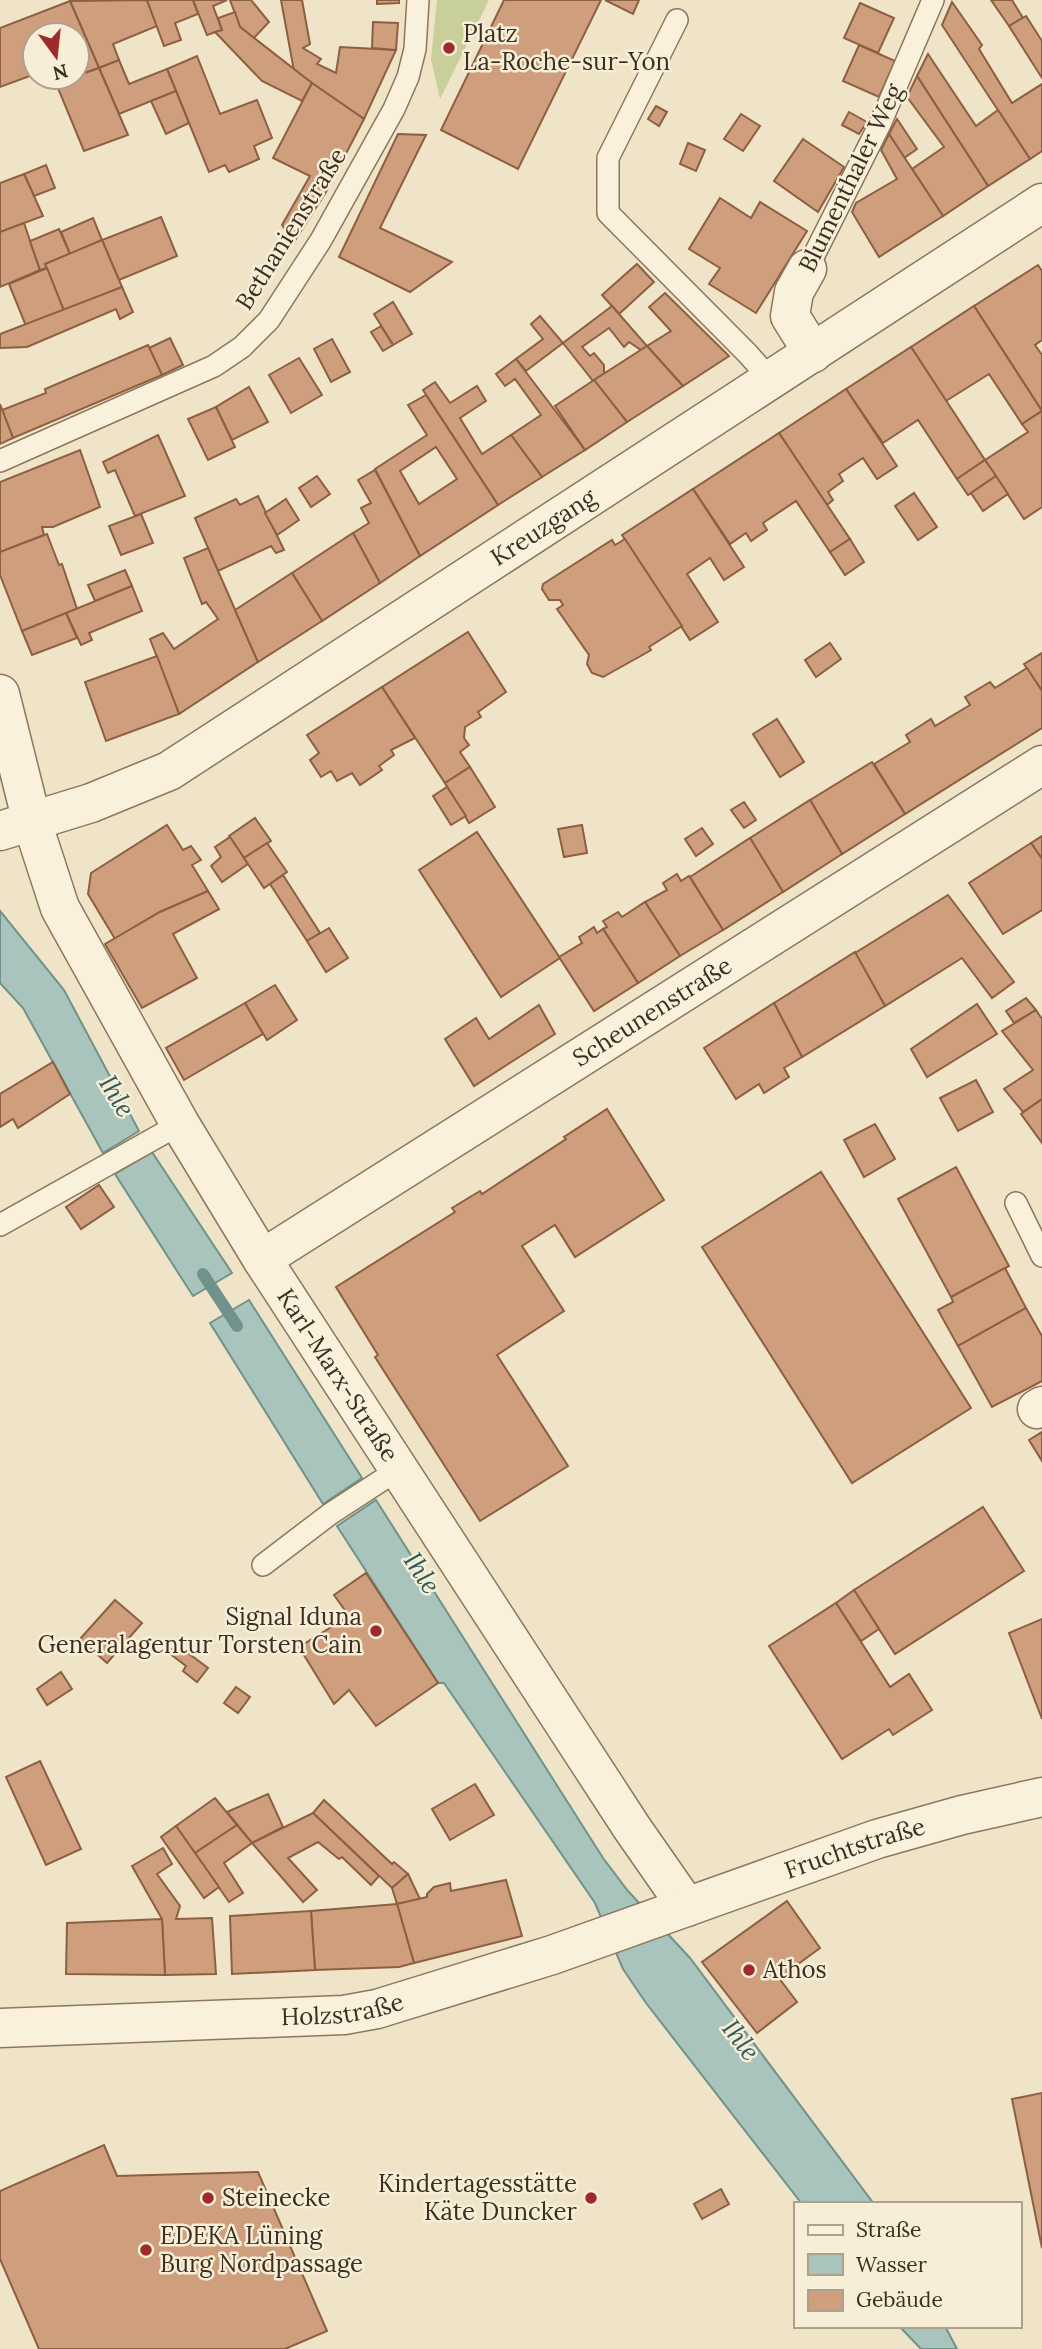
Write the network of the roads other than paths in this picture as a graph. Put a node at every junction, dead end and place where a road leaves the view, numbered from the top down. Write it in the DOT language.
graph roads {
  1 [pos="418,0"];
  2 [pos="933,0"];
  3 [pos="677,20"];
  4 [pos="1042,203"];
  5 [pos="807,269"];
  6 [pos="813,353"];
  7 [pos="771,380"];
  8 [pos="0,461"];
  9 [pos="0,694"];
  10 [pos="1042,765"];
  11 [pos="16,826"];
  12 [pos="180,1124"];
  13 [pos="1016,1203"];
  14 [pos="0,1225"];
  15 [pos="1042,1256"];
  16 [pos="262,1259"];
  17 [pos="384,1479"];
  18 [pos="263,1565"];
  19 [pos="1042,1797"];
  20 [pos="679,1910"];
  21 [pos="0,2028"];
  1 -- 8 [label="lane, Bethanienstraße"];
  2 -- 5 [label="lane, Blumenthaler Weg"];
  3 -- 7 [label="lane"];
  4 -- 6 [label="street, Kreuzgang"];
  5 -- 6 [label="street, Blumenthaler Weg"];
  6 -- 7 [label="street, Kreuzgang"];
  7 -- 11 [label="street, Kreuzgang"];
  9 -- 11 [label="street, Karl-Marx-Straße"];
  10 -- 16 [label="street, Scheunenstraße"];
  11 -- 12 [label="street, Karl-Marx-Straße"];
  12 -- 14 [label="lane"];
  12 -- 16 [label="street, Karl-Marx-Straße"];
  13 -- 15 [label="lane"];
  16 -- 17 [label="street, Karl-Marx-Straße"];
  17 -- 18 [label="lane"];
  17 -- 20 [label="street, Karl-Marx-Straße"];
  19 -- 20 [label="street, Fruchtstraße"];
  20 -- 21 [label="street, Holzstraße"];
}
